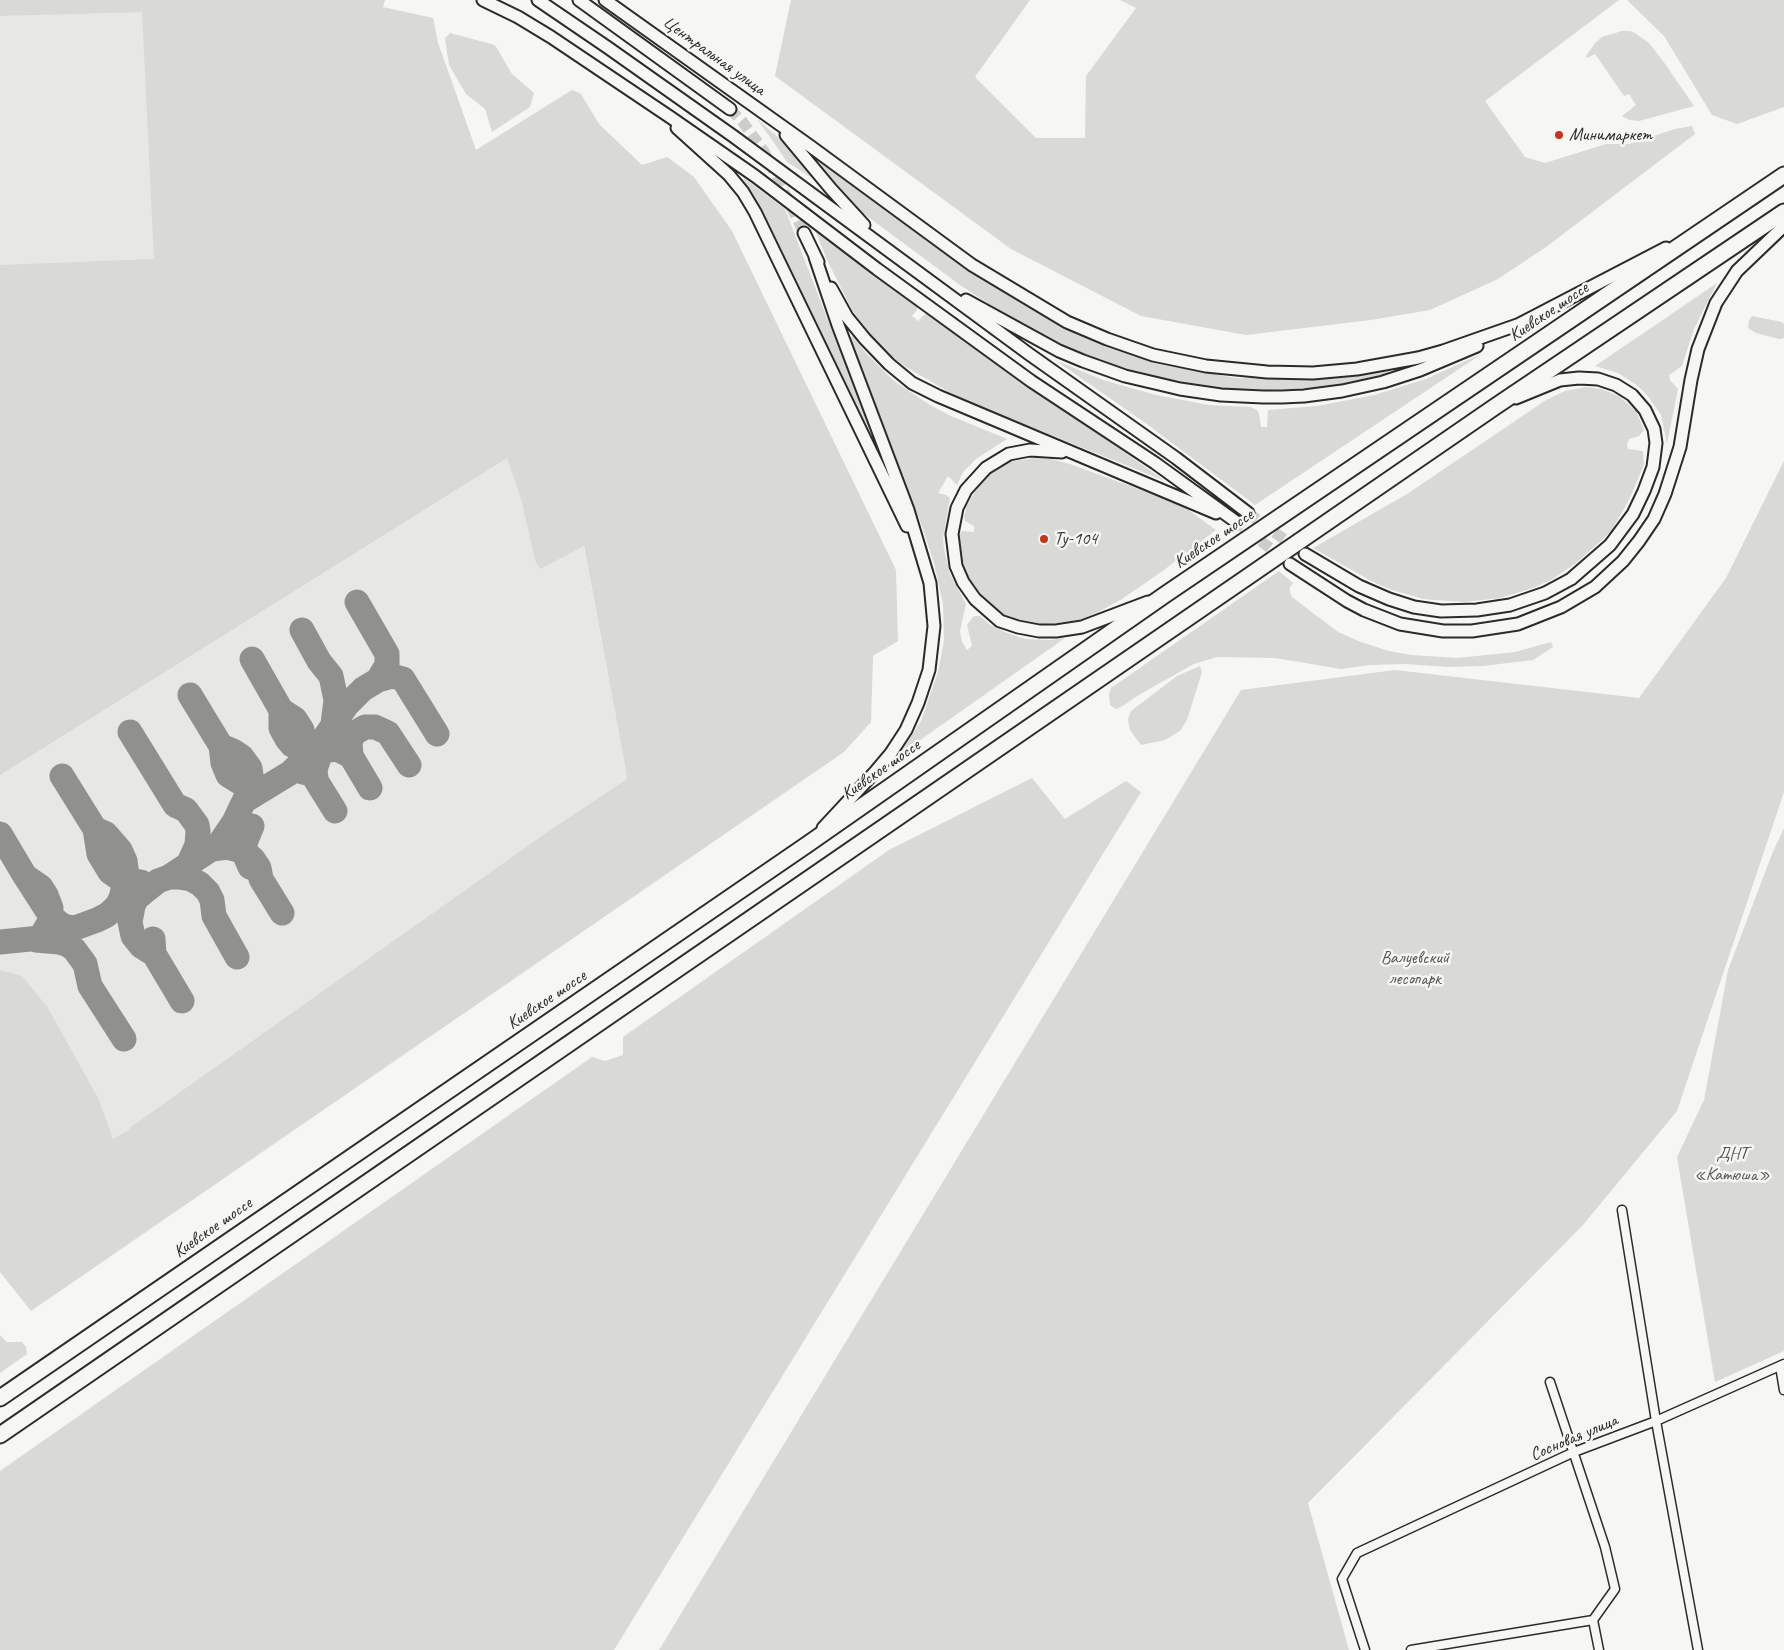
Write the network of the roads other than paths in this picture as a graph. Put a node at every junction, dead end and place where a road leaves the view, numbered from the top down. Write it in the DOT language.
graph roads {
  1 [pos="483,0"];
  2 [pos="538,0"];
  3 [pos="579,0"];
  4 [pos="605,0"];
  5 [pos="656,108"];
  6 [pos="730,109"];
  7 [pos="777,124"];
  8 [pos="1784,175"];
  9 [pos="1784,212"];
  10 [pos="1714,223"];
  11 [pos="1784,226"];
  12 [pos="804,234"];
  13 [pos="885,246"];
  14 [pos="815,257"];
  15 [pos="935,285"];
  16 [pos="1520,324"];
  17 [pos="1496,406"];
  18 [pos="1074,454"];
  19 [pos="1248,513"];
  20 [pos="1305,554"];
  21 [pos="925,564"];
  22 [pos="1290,564"];
  23 [pos="1166,594"];
  24 [pos="808,844"];
  25 [pos="1622,1210"];
  26 [pos="1782,1365"];
  27 [pos="1550,1382"];
  28 [pos="1784,1390"];
  29 [pos="0,1398"];
  30 [pos="1656,1421"];
  31 [pos="0,1435"];
  32 [pos="1574,1452"];
  33 [pos="1594,1620"];
  34 [pos="1365,1650"];
  35 [pos="1411,1650"];
  36 [pos="1599,1650"];
  37 [pos="1698,1650"];
  1 -- 5 [label="main road"];
  2 -- 13 [label="main road"];
  3 -- 6 [label="main road, Центральная улица"];
  4 -- 7 [label="main road, Центральная улица"];
  5 -- 18 [label="main road"];
  5 -- 21 [label="main road"];
  7 -- 13 [label="main road"];
  7 -- 16 [label="main road"];
  8 -- 10 [label="highway, Киевское шоссе"];
  9 -- 17 [label="highway"];
  10 -- 16 [label="main road"];
  10 -- 23 [label="highway, Киевское шоссе"];
  11 -- 22 [label="main road"];
  12 -- 14 [label="main road"];
  13 -- 15 [label="main road"];
  14 -- 18 [label="main road"];
  14 -- 21 [label="main road"];
  15 -- 16 [label="main road"];
  15 -- 19 [label="main road"];
  17 -- 20 [label="main road"];
  17 -- 31 [label="highway"];
  18 -- 23 [label="main road"];
  21 -- 24 [label="main road"];
  23 -- 24 [label="highway, Киевское шоссе"];
  24 -- 29 [label="highway, Киевское шоссе"];
  25 -- 30 [label="street"];
  26 -- 28 [label="street"];
  26 -- 30 [label="street, Сосновая улица"];
  27 -- 32 [label="street"];
  30 -- 32 [label="street, Сосновая улица"];
  30 -- 37 [label="street"];
  32 -- 33 [label="street"];
  32 -- 34 [label="street, Сосновая улица"];
  33 -- 35 [label="street"];
  33 -- 36 [label="street"];
}
